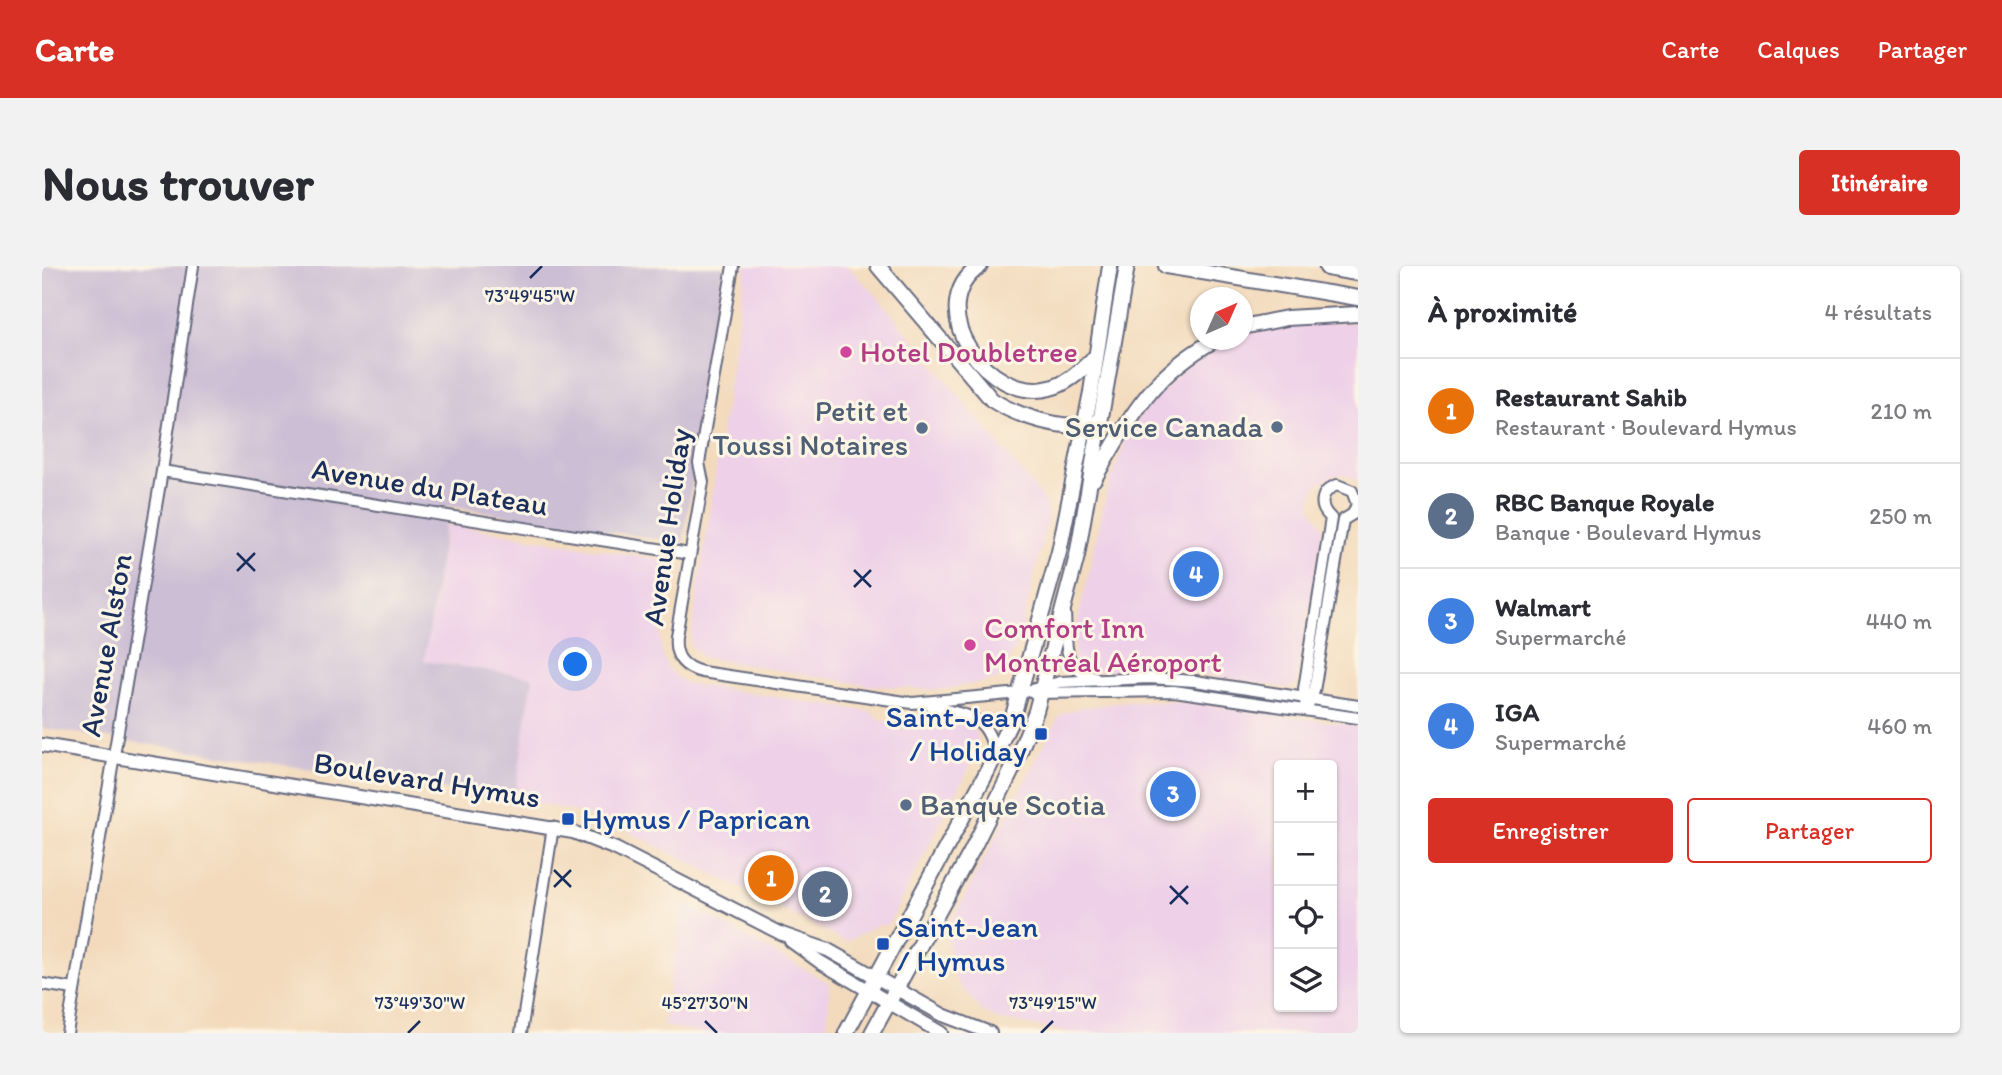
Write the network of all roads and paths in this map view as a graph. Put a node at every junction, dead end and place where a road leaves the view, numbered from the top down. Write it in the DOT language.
graph roads {
  1 [pos="193,266"];
  2 [pos="733,266"];
  3 [pos="878,266"];
  4 [pos="980,266"];
  5 [pos="1110,266"];
  6 [pos="1127,266"];
  7 [pos="1166,266"];
  8 [pos="1329,266"];
  9 [pos="1358,271"];
  10 [pos="1358,298"];
  11 [pos="1358,314"];
  12 [pos="1253,325"];
  13 [pos="1199,350"];
  14 [pos="1094,358"];
  15 [pos="1101,417"];
  16 [pos="1084,424"];
  17 [pos="162,471"];
  18 [pos="1089,486"];
  19 [pos="1337,519"];
  20 [pos="690,554"];
  21 [pos="1065,614"];
  22 [pos="1098,678"];
  23 [pos="1043,690"];
  24 [pos="1020,693"];
  25 [pos="1308,698"];
  26 [pos="921,703"];
  27 [pos="1358,706"];
  28 [pos="1306,710"];
  29 [pos="1358,718"];
  30 [pos="42,745"];
  31 [pos="995,755"];
  32 [pos="112,756"];
  33 [pos="553,827"];
  34 [pos="782,934"];
  35 [pos="877,976"];
  36 [pos="42,984"];
  37 [pos="74,989"];
  38 [pos="898,989"];
  39 [pos="869,990"];
  40 [pos="889,1004"];
  41 [pos="67,1033"];
  42 [pos="521,1033"];
  43 [pos="846,1033"];
  44 [pos="873,1033"];
  45 [pos="941,1033"];
  46 [pos="989,1033"];
  1 -- 17 [label="street, Avenue Alston"];
  2 -- 20 [label="street, Avenue Holiday"];
  3 -- 16 [label="main road"];
  4 -- 14 [label="main road"];
  5 -- 14 [label="main road"];
  6 -- 15 [label="main road"];
  7 -- 10 [label="main road"];
  8 -- 9 [label="highway"];
  11 -- 12 [label="main road"];
  13 -- 18 [label="main road"];
  14 -- 16 [label="main road"];
  15 -- 16 [label="main road"];
  15 -- 18 [label="main road"];
  16 -- 24 [label="main road"];
  17 -- 20 [label="street, Avenue du Plateau"];
  17 -- 32 [label="street, Avenue Alston"];
  18 -- 21 [label="main road"];
  19 -- 25 [label="street"];
  20 -- 26 [label="street, Avenue Holiday"];
  21 -- 22 [label="street"];
  21 -- 23 [label="main road"];
  22 -- 23 [label="street, Avenue Holiday"];
  22 -- 25 [label="street, Avenue Holiday"];
  23 -- 24 [label="street, Avenue Holiday"];
  23 -- 28 [label="street, Avenue Holiday"];
  23 -- 38 [label="main road"];
  24 -- 26 [label="street, Avenue Holiday"];
  24 -- 31 [label="main road"];
  25 -- 27 [label="street, Avenue Holiday"];
  25 -- 28 [label="street"];
  26 -- 31 [label="street"];
  28 -- 29 [label="street, Avenue Holiday"];
  30 -- 32 [label="street, Boulevard Hymus"];
  31 -- 35 [label="main road"];
  32 -- 33 [label="street, Boulevard Hymus"];
  32 -- 37 [label="street, Avenue Alston"];
  33 -- 34 [label="street, Boulevard Hymus"];
  33 -- 42 [label="street"];
  34 -- 35 [label="street, Boulevard Hymus"];
  34 -- 39 [label="street, Boulevard Hymus"];
  35 -- 38 [label="street, Boulevard Hymus"];
  35 -- 39 [label="main road"];
  36 -- 37 [label="street"];
  37 -- 41 [label="street, Avenue Alston"];
  38 -- 40 [label="main road"];
  38 -- 46 [label="street, Boulevard Hymus"];
  39 -- 40 [label="street, Boulevard Hymus"];
  39 -- 43 [label="main road"];
  40 -- 44 [label="main road"];
  40 -- 45 [label="street, Boulevard Hymus"];
}
